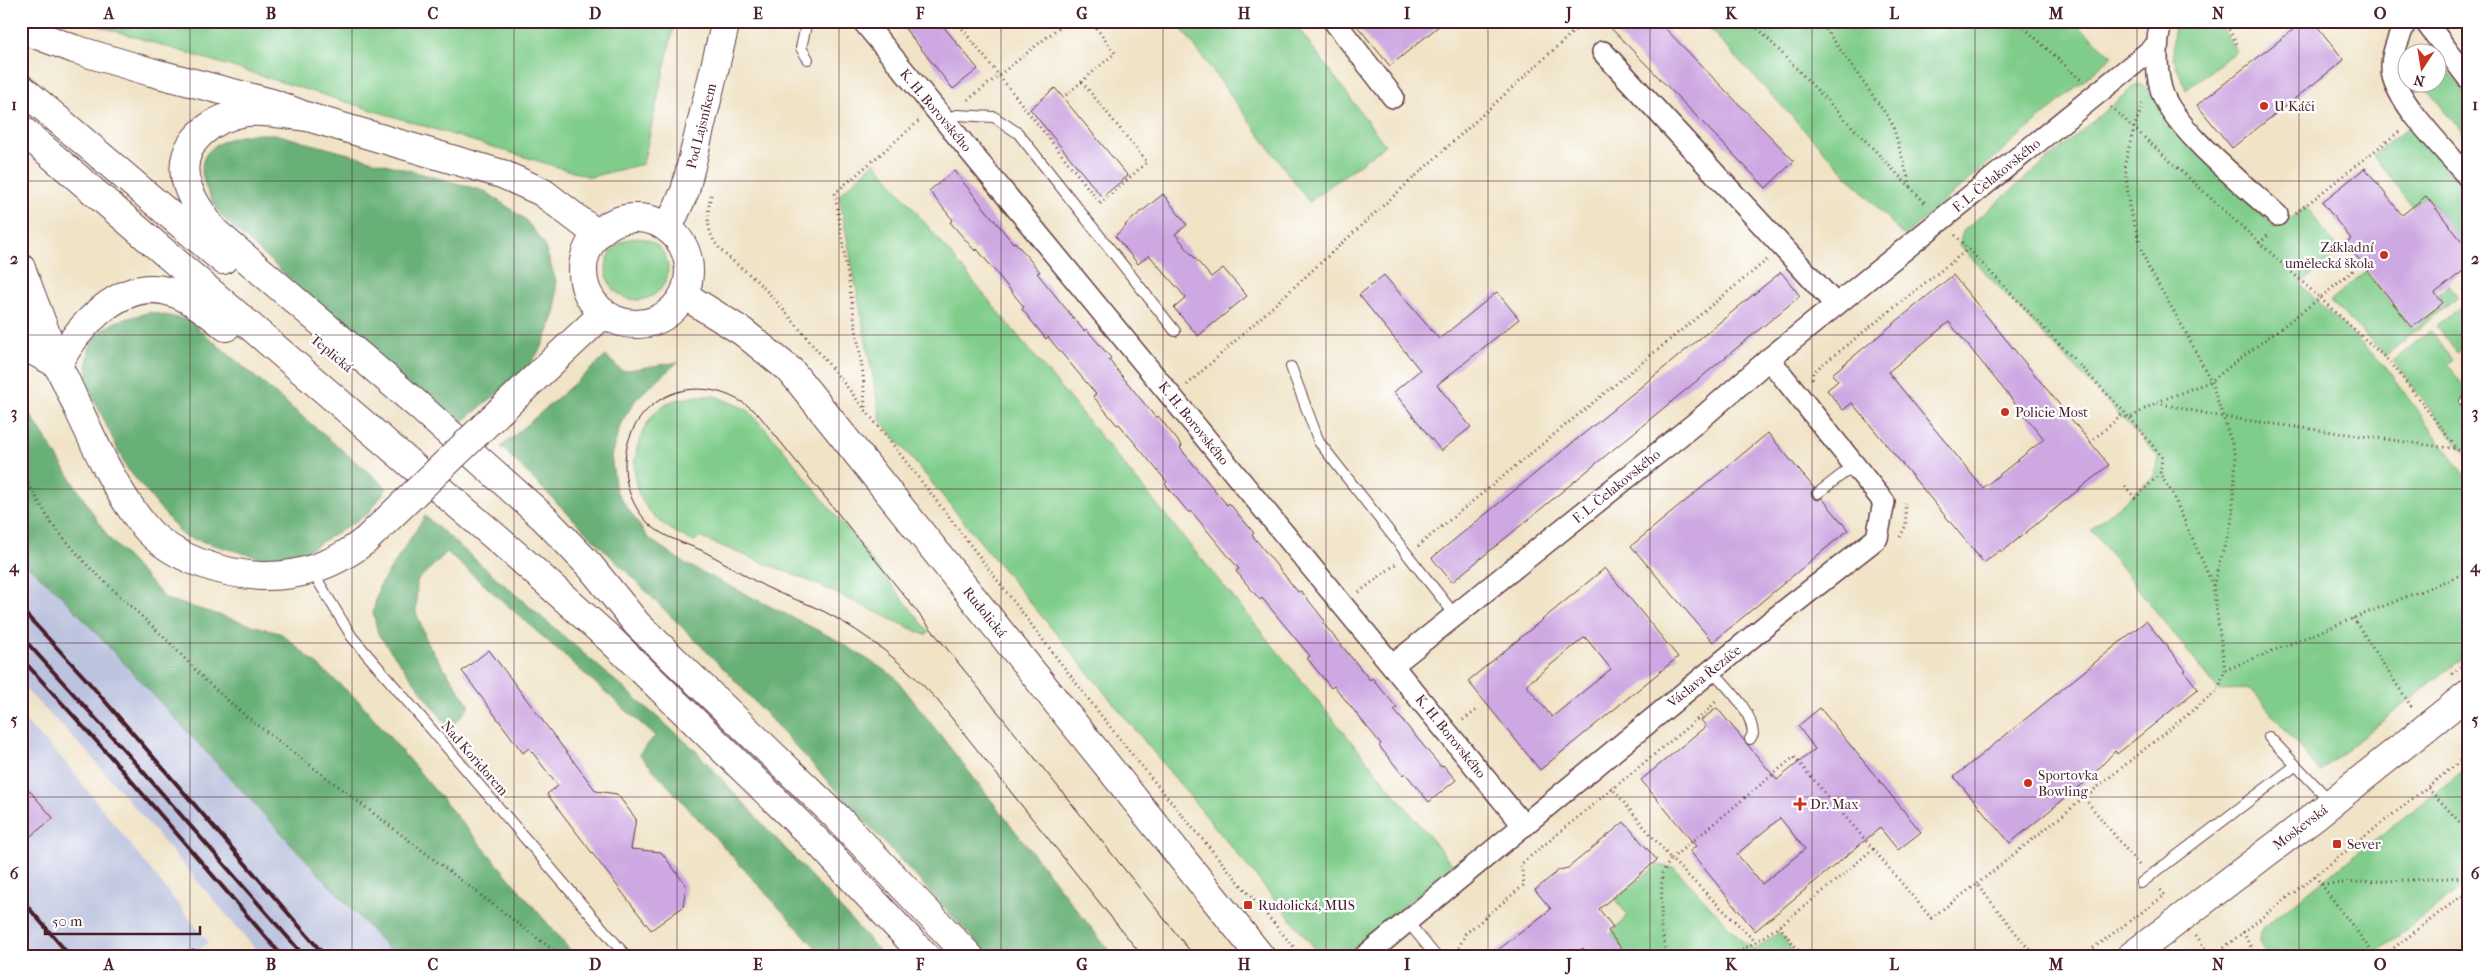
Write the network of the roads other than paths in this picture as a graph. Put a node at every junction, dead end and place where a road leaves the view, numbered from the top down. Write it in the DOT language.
graph roads {
  1 [pos="726,21"];
  2 [pos="807,21"];
  3 [pos="863,21"];
  4 [pos="1334,21"];
  5 [pos="2161,21"];
  6 [pos="2406,21"];
  7 [pos="2425,21"];
  8 [pos="21,30"];
  9 [pos="2156,46"];
  10 [pos="1603,52"];
  11 [pos="808,59"];
  12 [pos="2468,78"];
  13 [pos="21,88"];
  14 [pos="1394,97"];
  15 [pos="939,113"];
  16 [pos="308,117"];
  17 [pos="21,129"];
  18 [pos="2468,177"];
  19 [pos="2280,221"];
  20 [pos="668,228"];
  21 [pos="597,234"];
  22 [pos="21,268"];
  23 [pos="684,295"];
  24 [pos="1836,304"];
  25 [pos="604,313"];
  26 [pos="1175,331"];
  27 [pos="21,338"];
  28 [pos="1769,359"];
  29 [pos="58,365"];
  30 [pos="1291,367"];
  31 [pos="1853,466"];
  32 [pos="1818,493"];
  33 [pos="312,570"];
  34 [pos="1454,615"];
  35 [pos="637,624"];
  36 [pos="612,641"];
  37 [pos="1393,665"];
  38 [pos="1712,670"];
  39 [pos="2457,686"];
  40 [pos="2269,737"];
  41 [pos="1750,739"];
  42 [pos="2295,766"];
  43 [pos="2332,803"];
  44 [pos="1524,826"];
  45 [pos="2145,880"];
  46 [pos="1407,921"];
  47 [pos="627,957"];
  48 [pos="926,957"];
  49 [pos="970,957"];
  50 [pos="1261,957"];
  51 [pos="1364,957"];
  52 [pos="1434,957"];
  53 [pos="2130,957"];
  1 -- 20 [label="main road, Pod Lajsníkem"];
  2 -- 11 [label="lane"];
  3 -- 15 [label="street, K. H. Borovského"];
  4 -- 14 [label="street"];
  5 -- 9 [label="street"];
  6 -- 18 [label="street"];
  7 -- 12 [label="street"];
  8 -- 16 [label="main road"];
  9 -- 19 [label="street"];
  9 -- 24 [label="street, F. L. Čelakovského"];
  10 -- 24 [label="street"];
  13 -- 35 [label="main road, Teplická"];
  15 -- 26 [label="lane"];
  15 -- 37 [label="street, K. H. Borovského"];
  16 -- 21 [label="main road"];
  16 -- 35 [label="main road"];
  17 -- 36 [label="main road"];
  20 -- 21 [label="main road"];
  20 -- 23 [label="main road"];
  21 -- 25 [label="main road"];
  22 -- 29 [label="main road"];
  23 -- 25 [label="main road"];
  23 -- 50 [label="main road, Rudolická"];
  24 -- 28 [label="street, F. L. Čelakovského"];
  25 -- 33 [label="main road, bridge"];
  27 -- 29 [label="main road"];
  28 -- 31 [label="street, Václava Řezáče"];
  28 -- 34 [label="street, F. L. Čelakovského"];
  29 -- 33 [label="main road"];
  29 -- 36 [label="main road"];
  30 -- 34 [label="lane"];
  31 -- 32 [label="lane"];
  31 -- 38 [label="street, Václava Řezáče"];
  33 -- 47 [label="lane, Nad Koridorem"];
  34 -- 37 [label="street, F. L. Čelakovského"];
  35 -- 49 [label="main road"];
  36 -- 48 [label="main road"];
  37 -- 44 [label="street, K. H. Borovského"];
  38 -- 41 [label="lane"];
  38 -- 44 [label="street, Václava Řezáče"];
  39 -- 43 [label="main road, Moskevská"];
  40 -- 42 [label="lane"];
  42 -- 43 [label="lane"];
  42 -- 45 [label="lane"];
  43 -- 53 [label="main road, Moskevská"];
  44 -- 46 [label="street, Václava Řezáče"];
  46 -- 51 [label="street, Václava Řezáče"];
  46 -- 52 [label="lane"];
}
